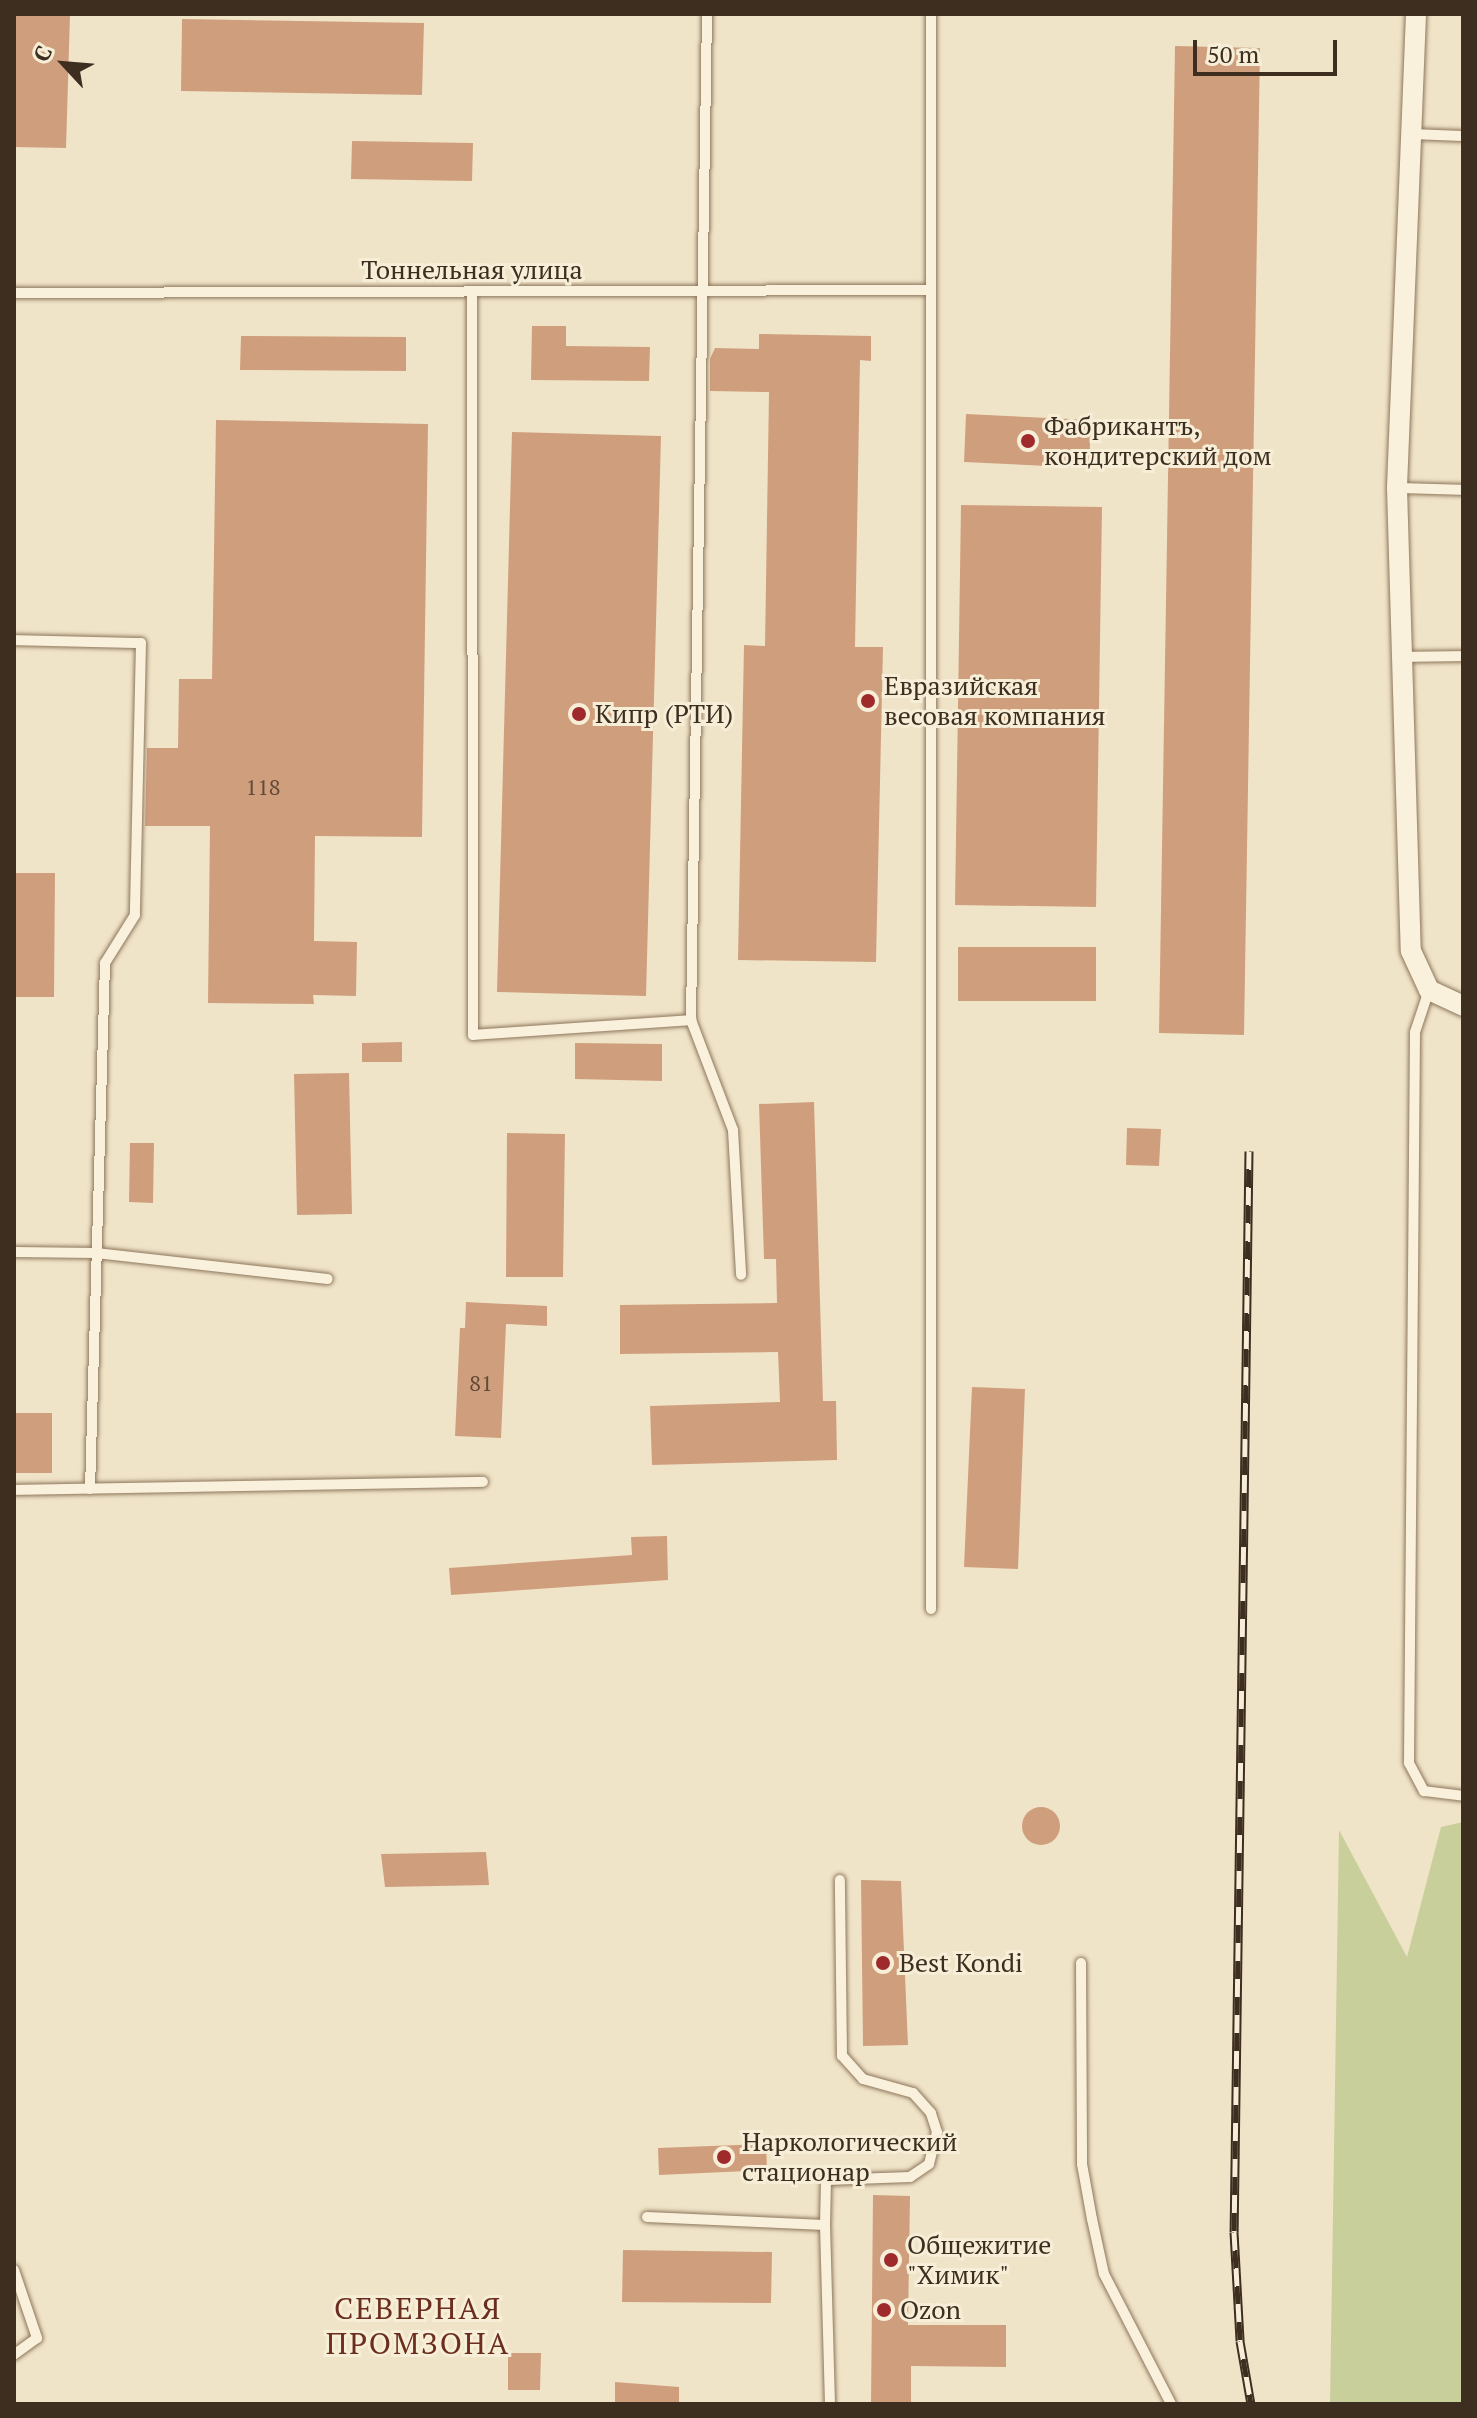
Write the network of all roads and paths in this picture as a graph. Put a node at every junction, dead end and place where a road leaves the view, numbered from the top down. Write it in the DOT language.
graph roads {
  1 [pos="707,14"];
  2 [pos="931,14"];
  3 [pos="1416,14"];
  4 [pos="1409,134"];
  5 [pos="1463,136"];
  6 [pos="931,290"];
  7 [pos="472,292"];
  8 [pos="14,293"];
  9 [pos="705,294"];
  10 [pos="1397,488"];
  11 [pos="1463,490"];
  12 [pos="14,640"];
  13 [pos="1463,656"];
  14 [pos="1402,657"];
  15 [pos="1429,990"];
  16 [pos="1463,1006"];
  17 [pos="691,1020"];
  18 [pos="14,1252"];
  19 [pos="96,1253"];
  20 [pos="741,1275"];
  21 [pos="328,1279"];
  22 [pos="483,1482"];
  23 [pos="90,1489"];
  24 [pos="14,1490"];
  25 [pos="931,1609"];
  26 [pos="1463,1796"];
  27 [pos="840,1880"];
  28 [pos="1081,1963"];
  29 [pos="647,2217"];
  30 [pos="825,2225"];
  31 [pos="14,2270"];
  32 [pos="14,2355"];
  33 [pos="830,2404"];
  34 [pos="1171,2404"];
  1 -- 9 [label="lane"];
  2 -- 6 [label="lane"];
  3 -- 4 [label="street"];
  4 -- 5 [label="lane"];
  4 -- 10 [label="street"];
  6 -- 9 [label="lane, Тоннельная улица"];
  6 -- 25 [label="lane"];
  7 -- 8 [label="lane, Тоннельная улица"];
  7 -- 9 [label="lane, Тоннельная улица"];
  7 -- 17 [label="lane"];
  9 -- 17 [label="lane"];
  10 -- 11 [label="lane"];
  10 -- 14 [label="street"];
  12 -- 19 [label="lane"];
  13 -- 14 [label="lane"];
  14 -- 15 [label="street"];
  15 -- 16 [label="street"];
  15 -- 26 [label="lane"];
  17 -- 20 [label="lane"];
  18 -- 19 [label="lane"];
  19 -- 21 [label="lane"];
  19 -- 23 [label="lane"];
  22 -- 23 [label="lane"];
  23 -- 24 [label="lane"];
  27 -- 30 [label="lane"];
  28 -- 34 [label="lane"];
  29 -- 30 [label="lane"];
  30 -- 33 [label="lane"];
  31 -- 32 [label="lane"];
}
